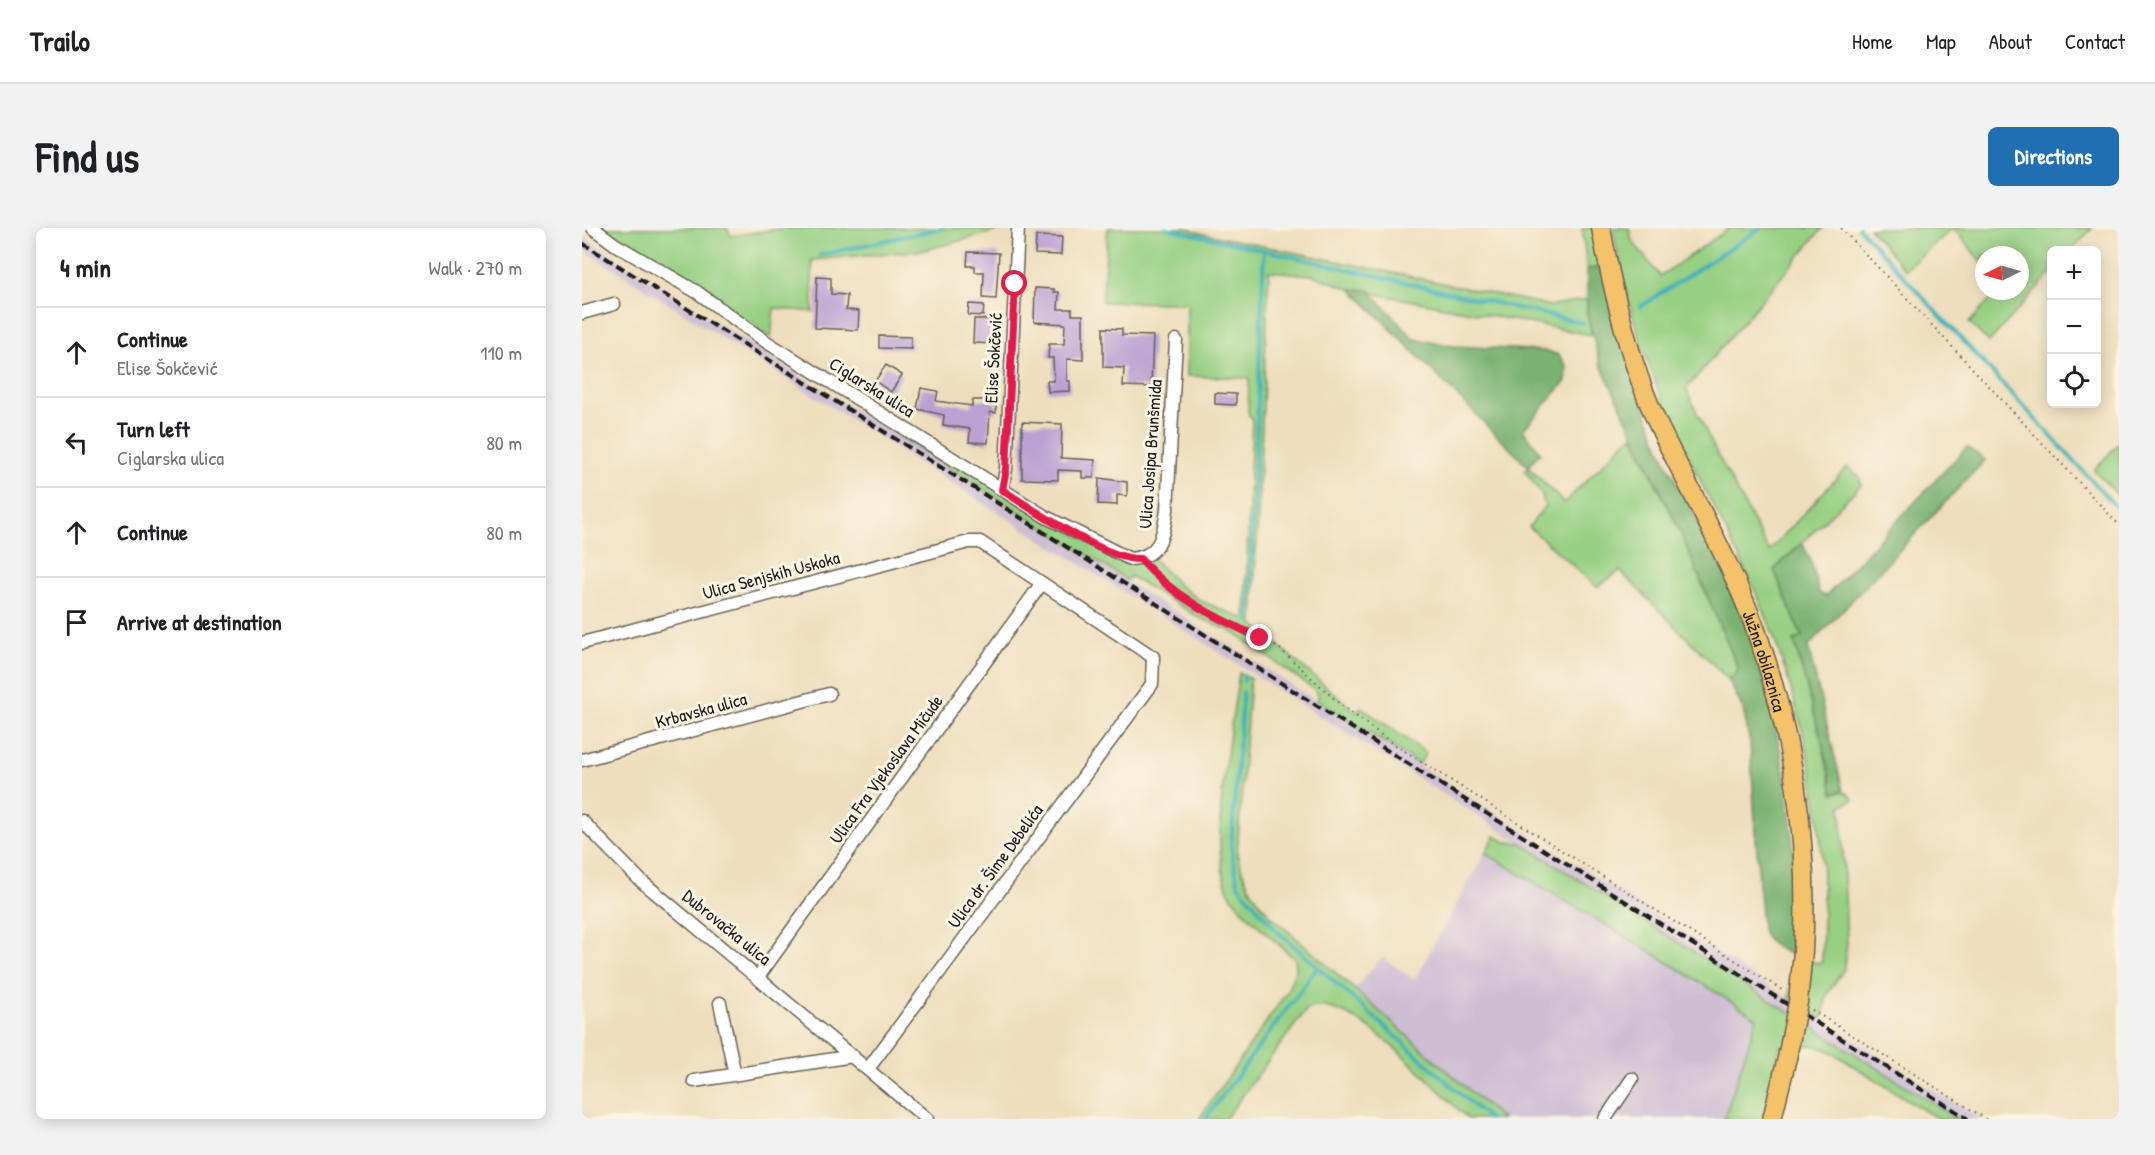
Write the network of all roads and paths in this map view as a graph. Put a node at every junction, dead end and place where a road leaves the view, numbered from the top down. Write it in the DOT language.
graph roads {
  1 [pos="593,228"];
  2 [pos="1018,228"];
  3 [pos="1601,228"];
  4 [pos="1841,228"];
  5 [pos="614,304"];
  6 [pos="582,313"];
  7 [pos="1176,340"];
  8 [pos="1002,490"];
  9 [pos="2119,525"];
  10 [pos="1140,559"];
  11 [pos="1042,583"];
  12 [pos="582,643"];
  13 [pos="829,694"];
  14 [pos="582,760"];
  15 [pos="582,821"];
  16 [pos="758,977"];
  17 [pos="1786,993"];
  18 [pos="720,1003"];
  19 [pos="1806,1005"];
  20 [pos="853,1056"];
  21 [pos="868,1069"];
  22 [pos="735,1075"];
  23 [pos="1632,1079"];
  24 [pos="694,1082"];
  25 [pos="927,1119"];
  26 [pos="1605,1119"];
  27 [pos="1772,1119"];
  28 [pos="1986,1119"];
  1 -- 8 [label="street, Ciglarska ulica"];
  2 -- 8 [label="street, Elise Šokčević"];
  3 -- 27 [label="main road, Južna obilaznica, bridge"];
  4 -- 9 [label="path"];
  5 -- 6 [label="street"];
  7 -- 10 [label="street, Ulica Josipa Brunšmida"];
  8 -- 10 [label="street, Ciglarska ulica"];
  10 -- 17 [label="path"];
  11 -- 12 [label="street, Ulica Senjskih Uskoka"];
  11 -- 16 [label="street, Ulica Fra Vjekoslava Mičude"];
  11 -- 21 [label="street, Ulica dr. Šime Debelića"];
  13 -- 14 [label="street, Krbavska ulica"];
  15 -- 16 [label="street, Dubrovačka ulica"];
  16 -- 20 [label="street, Dubrovačka ulica"];
  18 -- 22 [label="street"];
  19 -- 28 [label="path"];
  20 -- 21 [label="street, Dubrovačka ulica"];
  20 -- 22 [label="street"];
  21 -- 25 [label="street, Dubrovačka ulica"];
  22 -- 24 [label="street"];
  23 -- 26 [label="street"];
}
